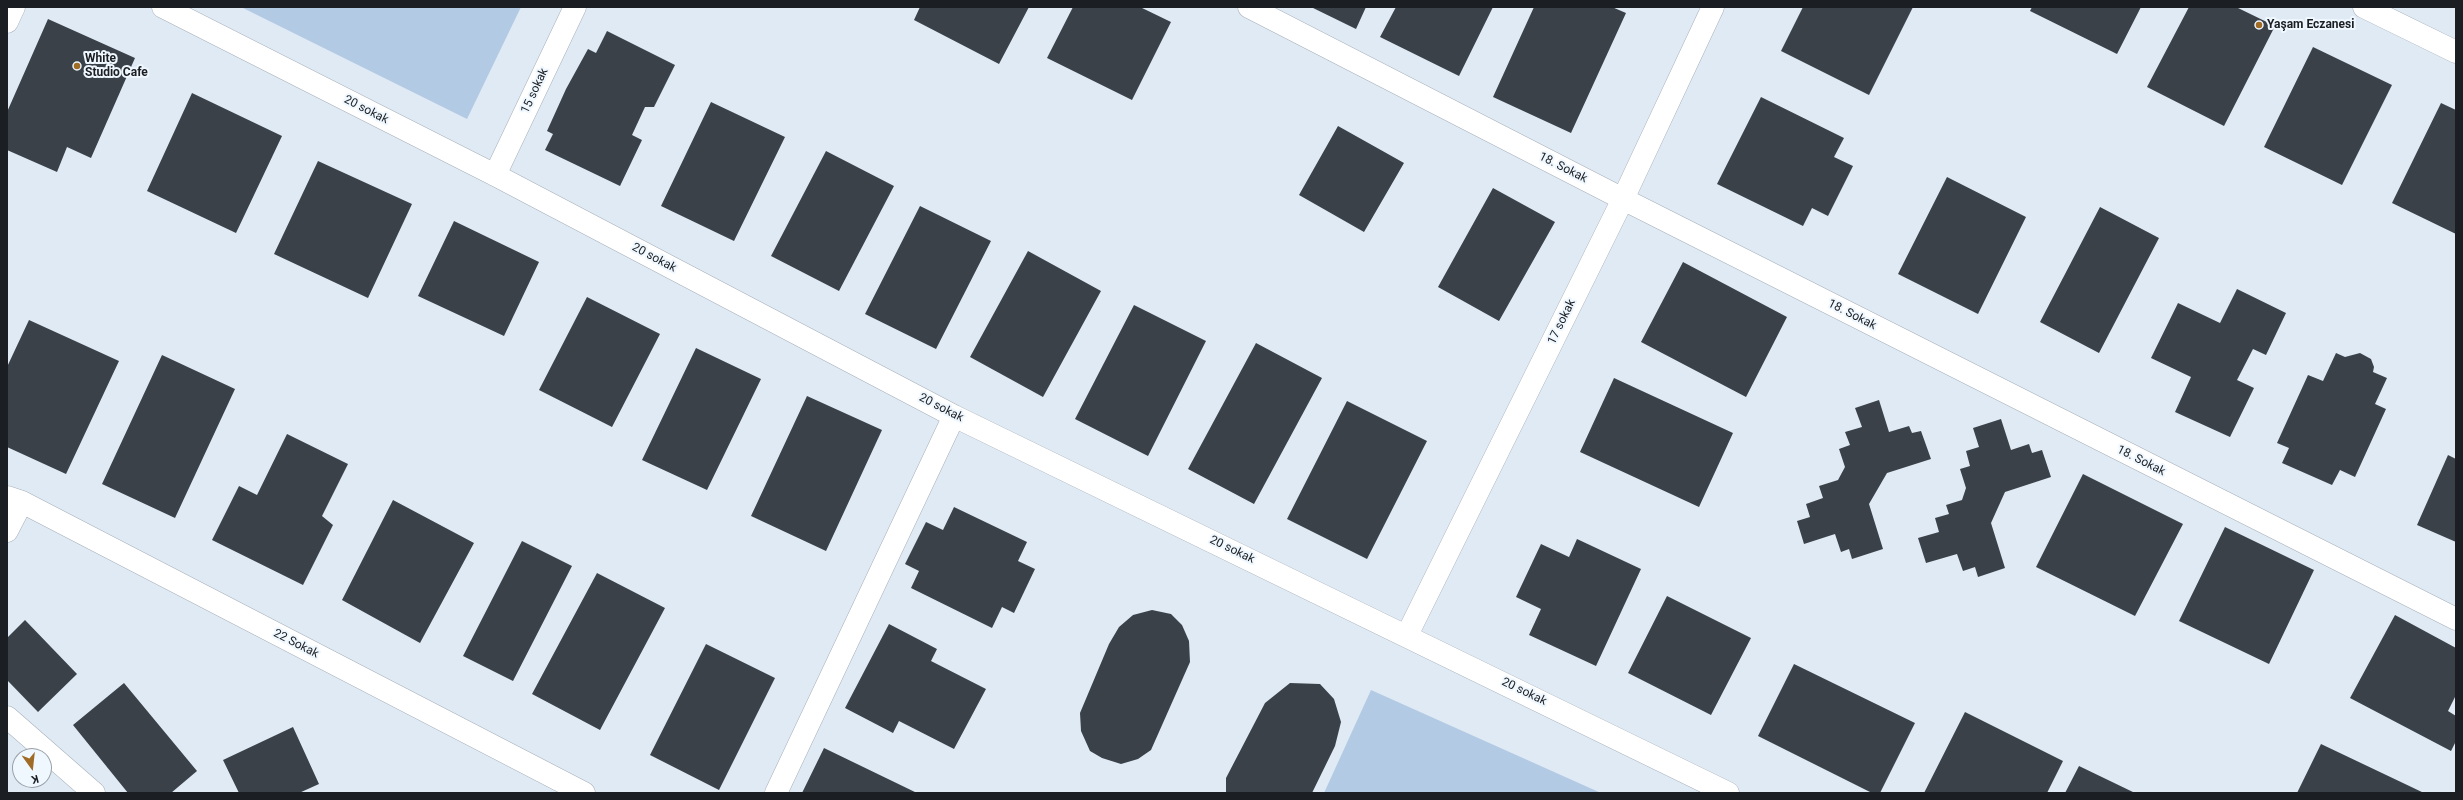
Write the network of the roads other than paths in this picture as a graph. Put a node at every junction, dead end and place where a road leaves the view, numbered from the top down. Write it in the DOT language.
graph roads {
  1 [pos="14,7"];
  2 [pos="163,7"];
  3 [pos="575,7"];
  4 [pos="1249,7"];
  5 [pos="1713,7"];
  6 [pos="2364,7"];
  7 [pos="7,22"];
  8 [pos="2456,52"];
  9 [pos="495,175"];
  10 [pos="1623,199"];
  11 [pos="954,416"];
  12 [pos="14,500"];
  13 [pos="7,531"];
  14 [pos="2456,620"];
  15 [pos="1407,635"];
  16 [pos="7,717"];
  17 [pos="94,793"];
  18 [pos="584,793"];
  19 [pos="776,793"];
  20 [pos="1728,793"];
  1 -- 7 [label="street"];
  2 -- 9 [label="street, 20 sokak"];
  3 -- 9 [label="street, 15 sokak"];
  4 -- 10 [label="street, 18. Sokak"];
  5 -- 10 [label="street, 17 sokak"];
  6 -- 8 [label="street"];
  9 -- 11 [label="street, 20 sokak"];
  10 -- 14 [label="street, 18. Sokak"];
  10 -- 15 [label="street, 17 sokak"];
  11 -- 15 [label="street, 20 sokak"];
  11 -- 19 [label="street"];
  12 -- 13 [label="street"];
  12 -- 18 [label="street, 22 Sokak"];
  15 -- 20 [label="street, 20 sokak"];
  16 -- 17 [label="street"];
}
